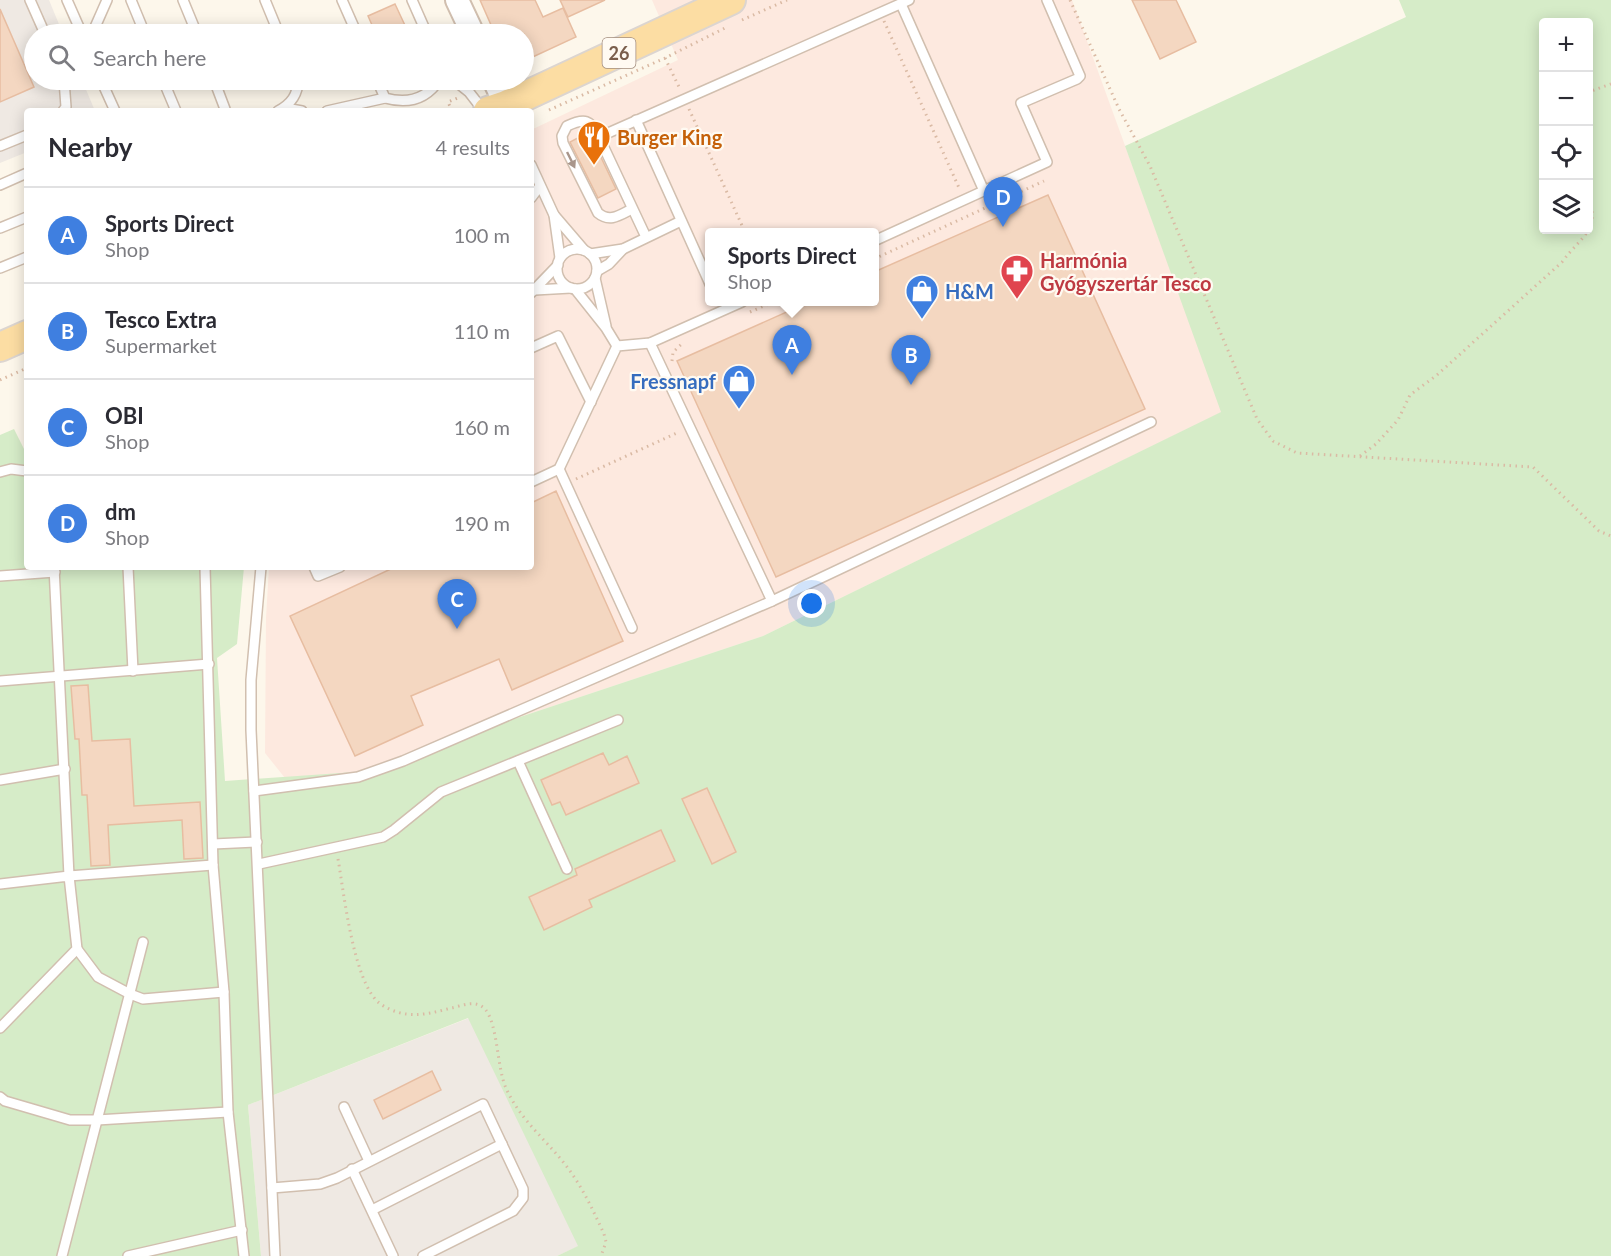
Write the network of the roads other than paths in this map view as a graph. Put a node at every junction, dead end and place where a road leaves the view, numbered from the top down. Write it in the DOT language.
graph roads {
  1 [pos="30,0"];
  2 [pos="68,0"];
  3 [pos="107,0"];
  4 [pos="131,0"];
  5 [pos="183,0"];
  6 [pos="265,0"];
  7 [pos="342,0"];
  8 [pos="412,0"];
  9 [pos="457,0"];
  10 [pos="1047,0"];
  11 [pos="905,2"];
  12 [pos="734,11"];
  13 [pos="41,24"];
  14 [pos="78,24"];
  15 [pos="96,24"];
  16 [pos="141,24"];
  17 [pos="193,24"];
  18 [pos="275,24"];
  19 [pos="353,24"];
  20 [pos="423,24"];
  21 [pos="468,24"];
  22 [pos="65,90"];
  23 [pos="106,90"];
  24 [pos="167,90"];
  25 [pos="218,90"];
  26 [pos="297,90"];
  27 [pos="381,90"];
  28 [pos="429,90"];
  29 [pos="466,90"];
  30 [pos="495,90"];
  31 [pos="385,98"];
  32 [pos="65,108"];
  33 [pos="114,108"];
  34 [pos="175,108"];
  35 [pos="225,108"];
  36 [pos="284,108"];
  37 [pos="340,108"];
  38 [pos="493,108"];
  39 [pos="496,108"];
  40 [pos="501,108"];
  41 [pos="636,120"];
  42 [pos="24,136"];
  43 [pos="599,137"];
  44 [pos="0,146"];
  45 [pos="24,174"];
  46 [pos="534,174"];
  47 [pos="0,185"];
  48 [pos="540,186"];
  49 [pos="984,191"];
  50 [pos="534,194"];
  51 [pos="632,209"];
  52 [pos="554,216"];
  53 [pos="24,218"];
  54 [pos="681,221"];
  55 [pos="0,228"];
  56 [pos="646,237"];
  57 [pos="879,239"];
  58 [pos="623,249"];
  59 [pos="587,252"];
  60 [pos="24,258"];
  61 [pos="559,262"];
  62 [pos="0,268"];
  63 [pos="705,273"];
  64 [pos="596,275"];
  65 [pos="573,288"];
  66 [pos="534,290"];
  67 [pos="534,291"];
  68 [pos="719,306"];
  69 [pos="606,328"];
  70 [pos="24,336"];
  71 [pos="650,343"];
  72 [pos="617,346"];
  73 [pos="0,347"];
  74 [pos="534,347"];
  75 [pos="591,402"];
  76 [pos="1151,422"];
  77 [pos="559,469"];
  78 [pos="24,471"];
  79 [pos="0,472"];
  80 [pos="534,481"];
  81 [pos="54,570"];
  82 [pos="128,570"];
  83 [pos="205,570"];
  84 [pos="261,570"];
  85 [pos="315,570"];
  86 [pos="332,570"];
  87 [pos="0,576"];
  88 [pos="772,601"];
  89 [pos="632,628"];
  90 [pos="208,664"];
  91 [pos="134,671"];
  92 [pos="60,677"];
  93 [pos="0,681"];
  94 [pos="618,720"];
  95 [pos="518,761"];
  96 [pos="65,769"];
  97 [pos="0,780"];
  98 [pos="254,791"];
  99 [pos="257,842"];
  100 [pos="213,844"];
  101 [pos="259,864"];
  102 [pos="213,865"];
  103 [pos="567,869"];
  104 [pos="69,876"];
  105 [pos="0,884"];
  106 [pos="143,942"];
  107 [pos="77,949"];
  108 [pos="224,992"];
  109 [pos="130,994"];
  110 [pos="0,1028"];
  111 [pos="0,1096"];
  112 [pos="344,1107"];
  113 [pos="228,1112"];
  114 [pos="97,1120"];
  115 [pos="502,1144"];
  116 [pos="369,1161"];
  117 [pos="352,1169"];
  118 [pos="272,1188"];
  119 [pos="372,1210"];
  120 [pos="242,1230"];
  121 [pos="159,1252"];
  122 [pos="62,1256"];
  123 [pos="128,1256"];
  124 [pos="244,1256"];
  125 [pos="275,1256"];
  126 [pos="393,1256"];
  127 [pos="423,1256"];
  1 -- 13 [label="lane"];
  2 -- 14 [label="lane"];
  3 -- 15 [label="lane"];
  4 -- 16 [label="lane"];
  5 -- 17 [label="lane"];
  6 -- 18 [label="lane"];
  7 -- 19 [label="lane"];
  8 -- 20 [label="lane"];
  9 -- 21 [label="street"];
  10 -- 49 [label="lane"];
  11 -- 41 [label="lane"];
  11 -- 49 [label="lane"];
  12 -- 40 [label="main road, 26"];
  22 -- 32 [label="lane"];
  23 -- 33 [label="lane"];
  24 -- 34 [label="lane"];
  25 -- 35 [label="lane"];
  26 -- 36 [label="lane"];
  27 -- 31 [label="lane"];
  28 -- 31 [label="lane"];
  29 -- 38 [label="lane"];
  30 -- 39 [label="street"];
  31 -- 37 [label="lane"];
  41 -- 43 [label="lane"];
  41 -- 54 [label="lane"];
  42 -- 44 [label="lane"];
  43 -- 51 [label="lane"];
  43 -- 51 [label="lane, one-way"];
  45 -- 47 [label="lane"];
  46 -- 48 [label="lane"];
  48 -- 50 [label="lane"];
  48 -- 52 [label="lane"];
  49 -- 57 [label="lane"];
  51 -- 56 [label="lane"];
  52 -- 59 [label="lane"];
  52 -- 61 [label="lane"];
  53 -- 55 [label="lane"];
  54 -- 56 [label="lane"];
  54 -- 63 [label="lane"];
  56 -- 58 [label="lane"];
  58 -- 59 [label="lane"];
  58 -- 64 [label="lane"];
  59 -- 61 [label="lane"];
  59 -- 64 [label="lane"];
  60 -- 62 [label="lane"];
  61 -- 65 [label="lane"];
  61 -- 66 [label="lane"];
  64 -- 65 [label="lane"];
  64 -- 69 [label="lane"];
  65 -- 67 [label="lane"];
  65 -- 69 [label="lane"];
  68 -- 71 [label="lane"];
  69 -- 72 [label="lane"];
  70 -- 73 [label="main road"];
  71 -- 72 [label="lane"];
  71 -- 88 [label="lane"];
  72 -- 75 [label="lane"];
  74 -- 75 [label="lane"];
  75 -- 77 [label="lane"];
  76 -- 88 [label="lane"];
  77 -- 80 [label="lane"];
  77 -- 89 [label="lane"];
  78 -- 79 [label="lane"];
  81 -- 87 [label="lane"];
  81 -- 92 [label="lane"];
  82 -- 91 [label="lane"];
  83 -- 90 [label="lane"];
  84 -- 98 [label="lane"];
  85 -- 86 [label="lane"];
  88 -- 98 [label="lane"];
  90 -- 91 [label="lane"];
  90 -- 100 [label="lane"];
  91 -- 92 [label="lane"];
  92 -- 93 [label="lane"];
  92 -- 96 [label="lane"];
  94 -- 95 [label="lane"];
  95 -- 101 [label="lane"];
  95 -- 103 [label="lane"];
  96 -- 97 [label="lane"];
  96 -- 104 [label="lane"];
  98 -- 99 [label="lane"];
  99 -- 100 [label="lane"];
  99 -- 101 [label="lane"];
  100 -- 102 [label="lane"];
  101 -- 118 [label="lane"];
  102 -- 104 [label="lane"];
  102 -- 108 [label="lane"];
  104 -- 105 [label="lane"];
  104 -- 107 [label="lane"];
  106 -- 109 [label="lane"];
  107 -- 109 [label="lane"];
  107 -- 110 [label="lane"];
  108 -- 109 [label="lane"];
  108 -- 113 [label="lane"];
  109 -- 114 [label="lane"];
  111 -- 114 [label="lane"];
  112 -- 116 [label="lane"];
  113 -- 114 [label="lane"];
  113 -- 120 [label="lane"];
  114 -- 122 [label="lane"];
  115 -- 116 [label="lane"];
  115 -- 119 [label="lane"];
  115 -- 127 [label="lane"];
  116 -- 117 [label="lane"];
  117 -- 118 [label="lane"];
  117 -- 119 [label="lane"];
  118 -- 125 [label="lane"];
  119 -- 126 [label="lane"];
  120 -- 121 [label="lane"];
  120 -- 124 [label="lane"];
  121 -- 123 [label="lane"];
}
